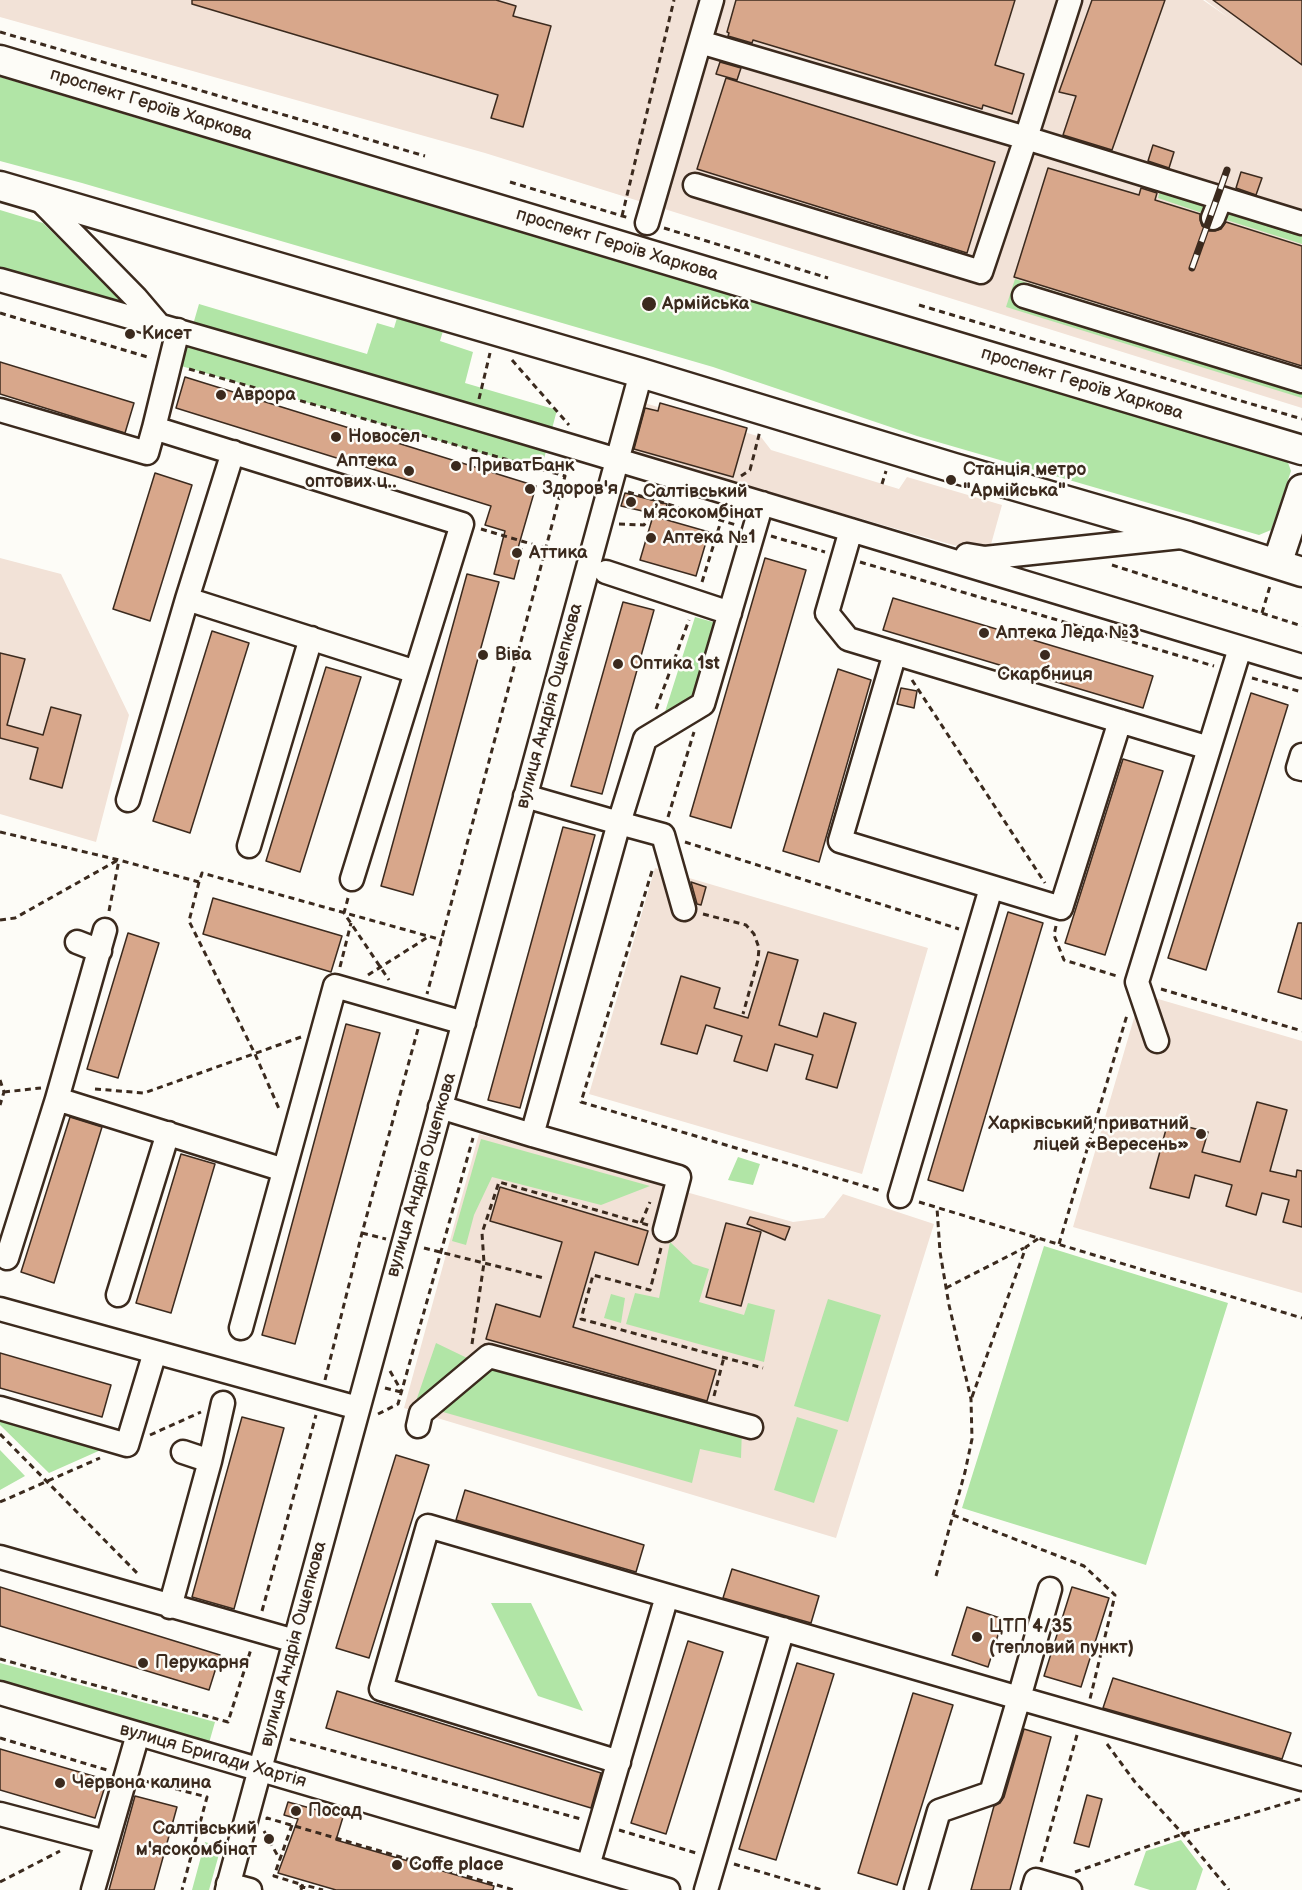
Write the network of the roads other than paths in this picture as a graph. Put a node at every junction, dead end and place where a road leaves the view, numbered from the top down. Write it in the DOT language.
graph roads {
  1 [pos="712,0"];
  2 [pos="1070,0"];
  3 [pos="700,42"];
  4 [pos="0,60"];
  5 [pos="1026,138"];
  6 [pos="695,185"];
  7 [pos="0,186"];
  8 [pos="38,198"];
  9 [pos="1302,222"];
  10 [pos="646,223"];
  11 [pos="0,280"];
  12 [pos="1024,296"];
  13 [pos="169,328"];
  14 [pos="641,373"];
  15 [pos="1302,381"];
  16 [pos="0,410"];
  17 [pos="154,428"];
  18 [pos="1302,450"];
  19 [pos="233,452"];
  20 [pos="618,460"];
  21 [pos="1302,489"];
  22 [pos="762,503"];
  23 [pos="858,532"];
  24 [pos="1188,536"];
  25 [pos="1290,568"];
  26 [pos="606,572"];
  27 [pos="187,599"];
  28 [pos="730,612"];
  29 [pos="311,638"];
  30 [pos="1240,648"];
  31 [pos="895,653"];
  32 [pos="1302,666"];
  33 [pos="416,672"];
  34 [pos="1120,721"];
  35 [pos="1209,748"];
  36 [pos="1302,755"];
  37 [pos="1302,769"];
  38 [pos="525,796"];
  39 [pos="128,800"];
  40 [pos="619,822"];
  41 [pos="249,846"];
  42 [pos="352,879"];
  43 [pos="992,888"];
  44 [pos="684,909"];
  45 [pos="77,942"];
  46 [pos="464,1023"];
  47 [pos="1157,1041"];
  48 [pos="59,1092"];
  49 [pos="440,1107"];
  50 [pos="168,1133"];
  51 [pos="532,1135"];
  52 [pos="285,1170"];
  53 [pos="900,1196"];
  54 [pos="665,1230"];
  55 [pos="7,1258"];
  56 [pos="118,1295"];
  57 [pos="0,1310"];
  58 [pos="241,1328"];
  59 [pos="155,1352"];
  60 [pos="223,1402"];
  61 [pos="0,1408"];
  62 [pos="368,1411"];
  63 [pos="418,1426"];
  64 [pos="751,1427"];
  65 [pos="183,1452"];
  66 [pos="210,1461"];
  67 [pos="0,1557"];
  68 [pos="1050,1589"];
  69 [pos="667,1596"];
  70 [pos="170,1607"];
  71 [pos="783,1629"];
  72 [pos="295,1641"];
  73 [pos="0,1693"];
  74 [pos="1019,1698"];
  75 [pos="138,1734"];
  76 [pos="619,1762"];
  77 [pos="260,1770"];
  78 [pos="1302,1779"];
  79 [pos="0,1814"];
  80 [pos="97,1840"];
  81 [pos="588,1866"];
  82 [pos="1072,1881"];
  83 [pos="1035,1885"];
  84 [pos="260,1886"];
  85 [pos="227,1887"];
  86 [pos="93,1890"];
  87 [pos="668,1890"];
  88 [pos="706,1890"];
  89 [pos="916,1890"];
  1 -- 3 [label="street"];
  2 -- 5 [label="street"];
  3 -- 5 [label="street"];
  3 -- 10 [label="street"];
  4 -- 18 [label="main road, проспект Героїв Харкова"];
  5 -- 6 [label="street"];
  5 -- 9 [label="street"];
  7 -- 8 [label="main road"];
  8 -- 13 [label="street"];
  8 -- 14 [label="main road"];
  11 -- 13 [label="street"];
  12 -- 15 [label="street"];
  13 -- 17 [label="street"];
  13 -- 20 [label="street"];
  14 -- 20 [label="street, вулиця Андрія Ощепкова"];
  14 -- 24 [label="main road"];
  16 -- 17 [label="street"];
  17 -- 19 [label="street"];
  19 -- 27 [label="street"];
  19 -- 33 [label="street"];
  20 -- 22 [label="street"];
  20 -- 38 [label="street, вулиця Андрія Ощепкова"];
  21 -- 25 [label="main road"];
  22 -- 23 [label="street"];
  22 -- 28 [label="street"];
  23 -- 24 [label="street"];
  23 -- 30 [label="street"];
  23 -- 31 [label="street"];
  24 -- 25 [label="main road"];
  26 -- 28 [label="street"];
  27 -- 29 [label="street"];
  27 -- 39 [label="street"];
  28 -- 40 [label="street"];
  29 -- 33 [label="street"];
  29 -- 41 [label="street"];
  30 -- 32 [label="street"];
  30 -- 35 [label="street"];
  31 -- 34 [label="street"];
  31 -- 43 [label="street"];
  33 -- 42 [label="street"];
  34 -- 35 [label="street"];
  34 -- 43 [label="street"];
  35 -- 47 [label="street"];
  36 -- 37 [label="street"];
  38 -- 40 [label="street"];
  38 -- 46 [label="street, вулиця Андрія Ощепкова"];
  40 -- 44 [label="street"];
  40 -- 51 [label="street"];
  43 -- 53 [label="street"];
  45 -- 48 [label="street"];
  46 -- 49 [label="street, вулиця Андрія Ощепкова"];
  46 -- 52 [label="street"];
  48 -- 50 [label="street"];
  48 -- 55 [label="street"];
  49 -- 51 [label="street"];
  49 -- 62 [label="street, вулиця Андрія Ощепкова"];
  50 -- 52 [label="street"];
  50 -- 56 [label="street"];
  51 -- 54 [label="street"];
  52 -- 58 [label="street"];
  57 -- 59 [label="street"];
  59 -- 61 [label="street"];
  59 -- 62 [label="street"];
  60 -- 66 [label="street"];
  62 -- 72 [label="street, вулиця Андрія Ощепкова"];
  63 -- 64 [label="street"];
  65 -- 66 [label="street"];
  66 -- 70 [label="street"];
  67 -- 70 [label="street"];
  68 -- 74 [label="street"];
  69 -- 71 [label="street"];
  69 -- 76 [label="street"];
  69 -- 76 [label="street"];
  70 -- 72 [label="street"];
  71 -- 74 [label="street"];
  71 -- 88 [label="street"];
  72 -- 77 [label="street, вулиця Андрія Ощепкова"];
  73 -- 75 [label="street, вулиця Бригади Хартія"];
  74 -- 78 [label="street"];
  74 -- 89 [label="street"];
  75 -- 77 [label="street, вулиця Бригади Хартія"];
  75 -- 80 [label="street"];
  76 -- 81 [label="street"];
  77 -- 81 [label="street, вулиця Бригади Хартія"];
  77 -- 85 [label="street, вулиця Андрія Ощепкова"];
  79 -- 80 [label="street"];
  80 -- 86 [label="street"];
  81 -- 87 [label="street, вулиця Бригади Хартія"];
  82 -- 83 [label="street"];
  84 -- 85 [label="street"];
}
